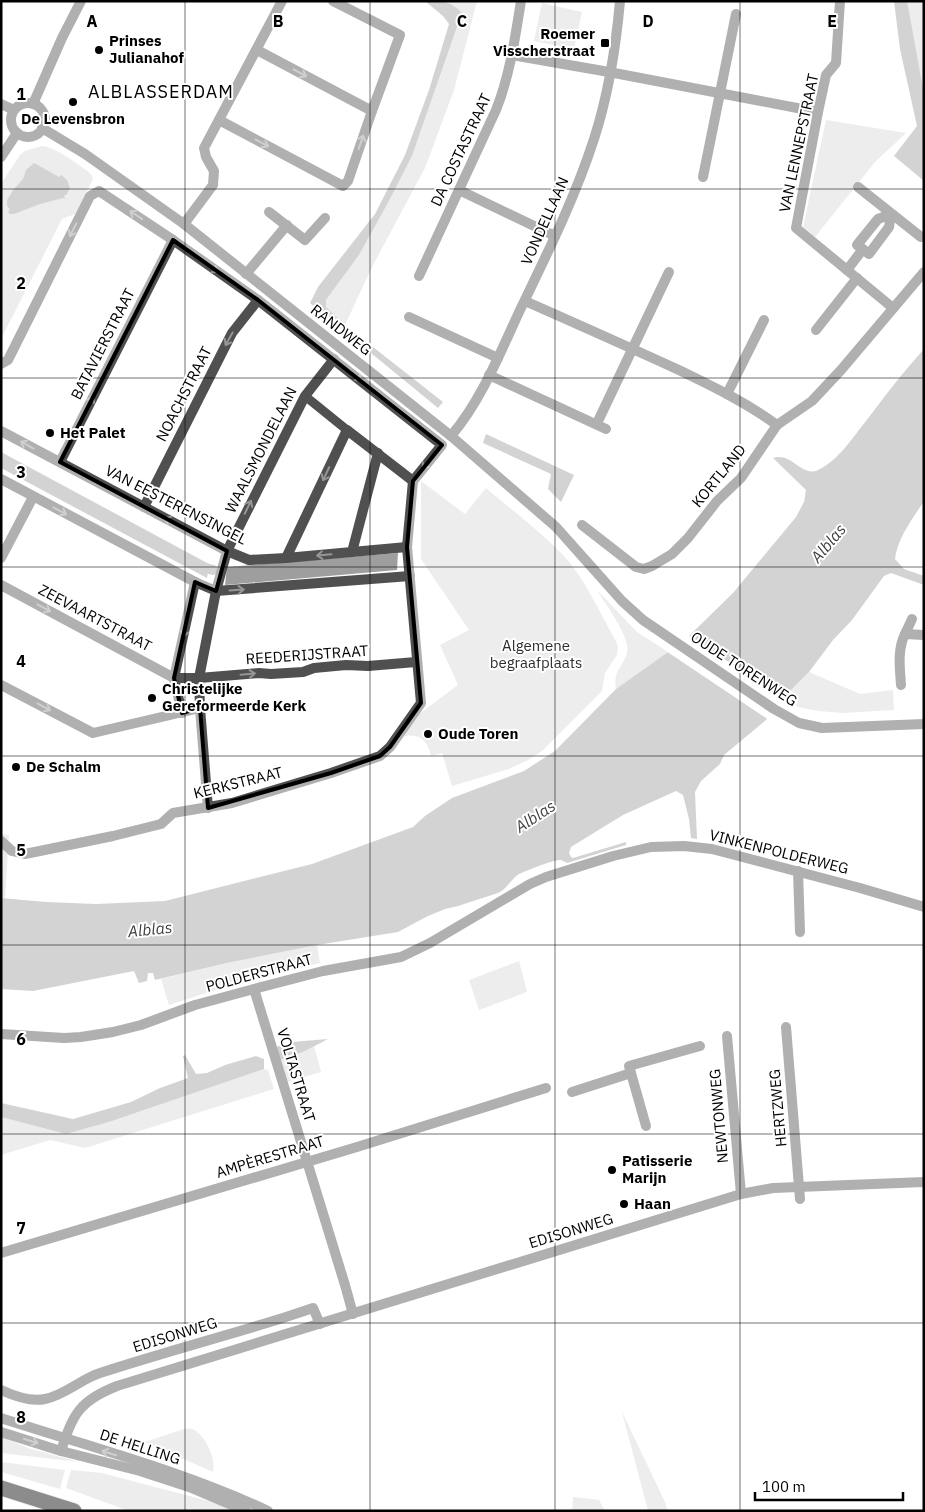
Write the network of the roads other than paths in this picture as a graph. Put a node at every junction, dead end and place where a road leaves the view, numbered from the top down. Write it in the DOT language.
graph roads {
  1 [pos="81,1"];
  2 [pos="282,1"];
  3 [pos="333,1"];
  4 [pos="521,1"];
  5 [pos="620,1"];
  6 [pos="840,1"];
  7 [pos="736,14"];
  8 [pos="257,50"];
  9 [pos="512,54"];
  10 [pos="609,72"];
  11 [pos="719,93"];
  12 [pos="1,104"];
  13 [pos="33,104"];
  14 [pos="14,110"];
  15 [pos="372,111"];
  16 [pos="818,112"];
  17 [pos="219,120"];
  18 [pos="42,128"];
  19 [pos="17,133"];
  20 [pos="1,157"];
  21 [pos="703,177"];
  22 [pos="858,187"];
  23 [pos="459,190"];
  24 [pos="269,212"];
  25 [pos="892,214"];
  26 [pos="325,218"];
  27 [pos="184,224"];
  28 [pos="287,226"];
  29 [pos="555,236"];
  30 [pos="921,237"];
  31 [pos="172,240"];
  32 [pos="847,270"];
  33 [pos="669,272"];
  34 [pos="924,272"];
  35 [pos="246,274"];
  36 [pos="419,276"];
  37 [pos="857,278"];
  38 [pos="258,300"];
  39 [pos="525,301"];
  40 [pos="893,308"];
  41 [pos="409,317"];
  42 [pos="764,320"];
  43 [pos="816,330"];
  44 [pos="633,348"];
  45 [pos="498,358"];
  46 [pos="334,359"];
  47 [pos="1,364"];
  48 [pos="489,375"];
  49 [pos="727,394"];
  50 [pos="305,396"];
  51 [pos="599,419"];
  52 [pos="777,425"];
  53 [pos="606,429"];
  54 [pos="347,430"];
  55 [pos="1,431"];
  56 [pos="452,436"];
  57 [pos="378,453"];
  58 [pos="60,462"];
  59 [pos="1,479"];
  60 [pos="412,481"];
  61 [pos="33,497"];
  62 [pos="144,507"];
  63 [pos="582,524"];
  64 [pos="407,547"];
  65 [pos="226,551"];
  66 [pos="352,552"];
  67 [pos="1,558"];
  68 [pos="286,558"];
  69 [pos="410,576"];
  70 [pos="602,579"];
  71 [pos="195,582"];
  72 [pos="1,585"];
  73 [pos="216,591"];
  74 [pos="912,619"];
  75 [pos="905,634"];
  76 [pos="924,635"];
  77 [pos="416,662"];
  78 [pos="174,678"];
  79 [pos="199,678"];
  80 [pos="1,685"];
  81 [pos="900,685"];
  82 [pos="200,708"];
  83 [pos="182,713"];
  84 [pos="924,724"];
  85 [pos="208,808"];
  86 [pos="1,841"];
  87 [pos="798,878"];
  88 [pos="512,894"];
  89 [pos="924,907"];
  90 [pos="800,932"];
  91 [pos="254,989"];
  92 [pos="786,1027"];
  93 [pos="1,1034"];
  94 [pos="727,1036"];
  95 [pos="700,1046"];
  96 [pos="631,1073"];
  97 [pos="546,1088"];
  98 [pos="572,1092"];
  99 [pos="646,1126"];
  100 [pos="307,1162"];
  101 [pos="924,1182"];
  102 [pos="799,1186"];
  103 [pos="741,1194"];
  104 [pos="800,1200"];
  105 [pos="1,1253"];
  106 [pos="353,1314"];
  107 [pos="320,1324"];
  108 [pos="114,1369"];
  109 [pos="117,1386"];
  110 [pos="1,1390"];
  111 [pos="1,1418"];
  112 [pos="1,1432"];
  113 [pos="65,1439"];
  114 [pos="60,1451"];
  115 [pos="1,1488"];
  116 [pos="71,1510"];
  117 [pos="246,1511"];
  118 [pos="268,1511"];
  1 -- 13 [label="street"];
  2 -- 8 [label="street"];
  3 -- 15 [label="street"];
  4 -- 9 [label="street, DA COSTASTRAAT"];
  5 -- 10 [label="street, VONDELLAAN"];
  6 -- 16 [label="street, VAN LENNEPSTRAAT"];
  7 -- 11 [label="street"];
  8 -- 15 [label="street, one-way"];
  8 -- 17 [label="street"];
  9 -- 10 [label="street"];
  9 -- 23 [label="street, DA COSTASTRAAT"];
  10 -- 11 [label="street"];
  10 -- 29 [label="street, VONDELLAAN"];
  11 -- 16 [label="street"];
  11 -- 21 [label="street"];
  12 -- 14 [label="street"];
  13 -- 14 [label="street"];
  13 -- 18 [label="street"];
  14 -- 19 [label="street"];
  17 -- 15 [label="street, one-way"];
  16 -- 32 [label="street, VAN LENNEPSTRAAT"];
  17 -- 27 [label="street"];
  18 -- 19 [label="street"];
  18 -- 27 [label="street, RANDWEG"];
  19 -- 20 [label="street"];
  22 -- 25 [label="street"];
  23 -- 29 [label="street"];
  23 -- 36 [label="street, DA COSTASTRAAT"];
  24 -- 28 [label="street"];
  25 -- 30 [label="street"];
  25 -- 32 [label="street"];
  26 -- 28 [label="street"];
  27 -- 35 [label="street, RANDWEG"];
  28 -- 35 [label="street"];
  29 -- 39 [label="street, VONDELLAAN"];
  31 -- 38 [label="street, RANDWEG, one-way"];
  31 -- 47 [label="street, RANDWEG, one-way"];
  58 -- 31 [label="street, BATAVIERSTRAAT, one-way"];
  32 -- 37 [label="street, VAN LENNEPSTRAAT"];
  33 -- 44 [label="street"];
  34 -- 40 [label="street, KORTLAND"];
  35 -- 56 [label="street, RANDWEG"];
  37 -- 40 [label="street, VAN LENNEPSTRAAT"];
  37 -- 43 [label="street"];
  38 -- 46 [label="street, RANDWEG"];
  38 -- 62 [label="street, NOACHSTRAAT, one-way"];
  39 -- 44 [label="street"];
  39 -- 45 [label="street, VONDELLAAN"];
  40 -- 52 [label="street, KORTLAND"];
  41 -- 45 [label="street"];
  42 -- 49 [label="street"];
  44 -- 49 [label="street"];
  44 -- 51 [label="street"];
  45 -- 48 [label="street, VONDELLAAN"];
  46 -- 50 [label="street, WAALSMONDELAAN"];
  46 -- 60 [label="street, RANDWEG, one-way"];
  48 -- 53 [label="street"];
  48 -- 56 [label="street, VONDELLAAN"];
  49 -- 52 [label="street"];
  50 -- 54 [label="street"];
  65 -- 50 [label="street, WAALSMONDELAAN, one-way"];
  52 -- 63 [label="street, KORTLAND"];
  54 -- 57 [label="street"];
  54 -- 68 [label="street, one-way"];
  58 -- 55 [label="street, VAN EESTERENSINGEL, one-way"];
  56 -- 70 [label="street, RANDWEG"];
  57 -- 60 [label="street"];
  57 -- 66 [label="street"];
  58 -- 62 [label="street, VAN EESTERENSINGEL"];
  59 -- 61 [label="street"];
  60 -- 64 [label="street, KERKSTRAAT"];
  61 -- 67 [label="street"];
  61 -- 71 [label="street, one-way"];
  65 -- 62 [label="street, VAN EESTERENSINGEL, one-way"];
  64 -- 66 [label="street, VAN EESTERENSINGEL"];
  64 -- 69 [label="street, KERKSTRAAT"];
  65 -- 68 [label="street, VAN EESTERENSINGEL"];
  65 -- 73 [label="street, WAALSMONDELAAN"];
  66 -- 68 [label="street, VAN EESTERENSINGEL, one-way"];
  73 -- 69 [label="street, one-way"];
  69 -- 77 [label="street, KERKSTRAAT"];
  70 -- 84 [label="street, OUDE TORENWEG"];
  71 -- 73 [label="street"];
  71 -- 78 [label="street, one-way"];
  72 -- 78 [label="street, ZEEVAARTSTRAAT, one-way"];
  73 -- 79 [label="street, WAALSMONDELAAN"];
  74 -- 75 [label="street"];
  75 -- 76 [label="street"];
  75 -- 81 [label="street"];
  79 -- 77 [label="street, REEDERIJSTRAAT, one-way"];
  77 -- 85 [label="street, KERKSTRAAT"];
  78 -- 79 [label="street"];
  78 -- 83 [label="street"];
  79 -- 82 [label="street, WAALSMONDELAAN"];
  80 -- 83 [label="street, one-way"];
  82 -- 83 [label="street"];
  82 -- 85 [label="street, WAALSMONDELAAN"];
  85 -- 86 [label="street, KERKSTRAAT"];
  87 -- 88 [label="street, VINKENPOLDERWEG"];
  87 -- 89 [label="street, VINKENPOLDERWEG"];
  87 -- 90 [label="street"];
  88 -- 91 [label="street, POLDERSTRAAT"];
  91 -- 93 [label="street, POLDERSTRAAT"];
  91 -- 100 [label="street, VOLTASTRAAT"];
  92 -- 102 [label="street, HERTZWEG"];
  94 -- 103 [label="street, NEWTONWEG"];
  95 -- 96 [label="street"];
  96 -- 98 [label="street"];
  96 -- 99 [label="street"];
  97 -- 100 [label="street, AMPÈRESTRAAT"];
  100 -- 105 [label="street, AMPÈRESTRAAT"];
  100 -- 106 [label="street, VOLTASTRAAT"];
  101 -- 102 [label="street, EDISONWEG"];
  102 -- 103 [label="street, EDISONWEG"];
  102 -- 104 [label="street, HERTZWEG"];
  103 -- 106 [label="street, EDISONWEG"];
  106 -- 107 [label="street, EDISONWEG"];
  107 -- 108 [label="street, EDISONWEG"];
  107 -- 109 [label="street, EDISONWEG"];
  108 -- 109 [label="street"];
  108 -- 110 [label="street, EDISONWEG"];
  109 -- 113 [label="street, EDISONWEG"];
  111 -- 113 [label="street, DE HELLING"];
  112 -- 114 [label="street, DE HELLING, one-way"];
  113 -- 114 [label="street, EDISONWEG"];
  118 -- 113 [label="street, DE HELLING, one-way"];
  114 -- 117 [label="street, DE HELLING"];
  115 -- 116 [label="highway"];
}
